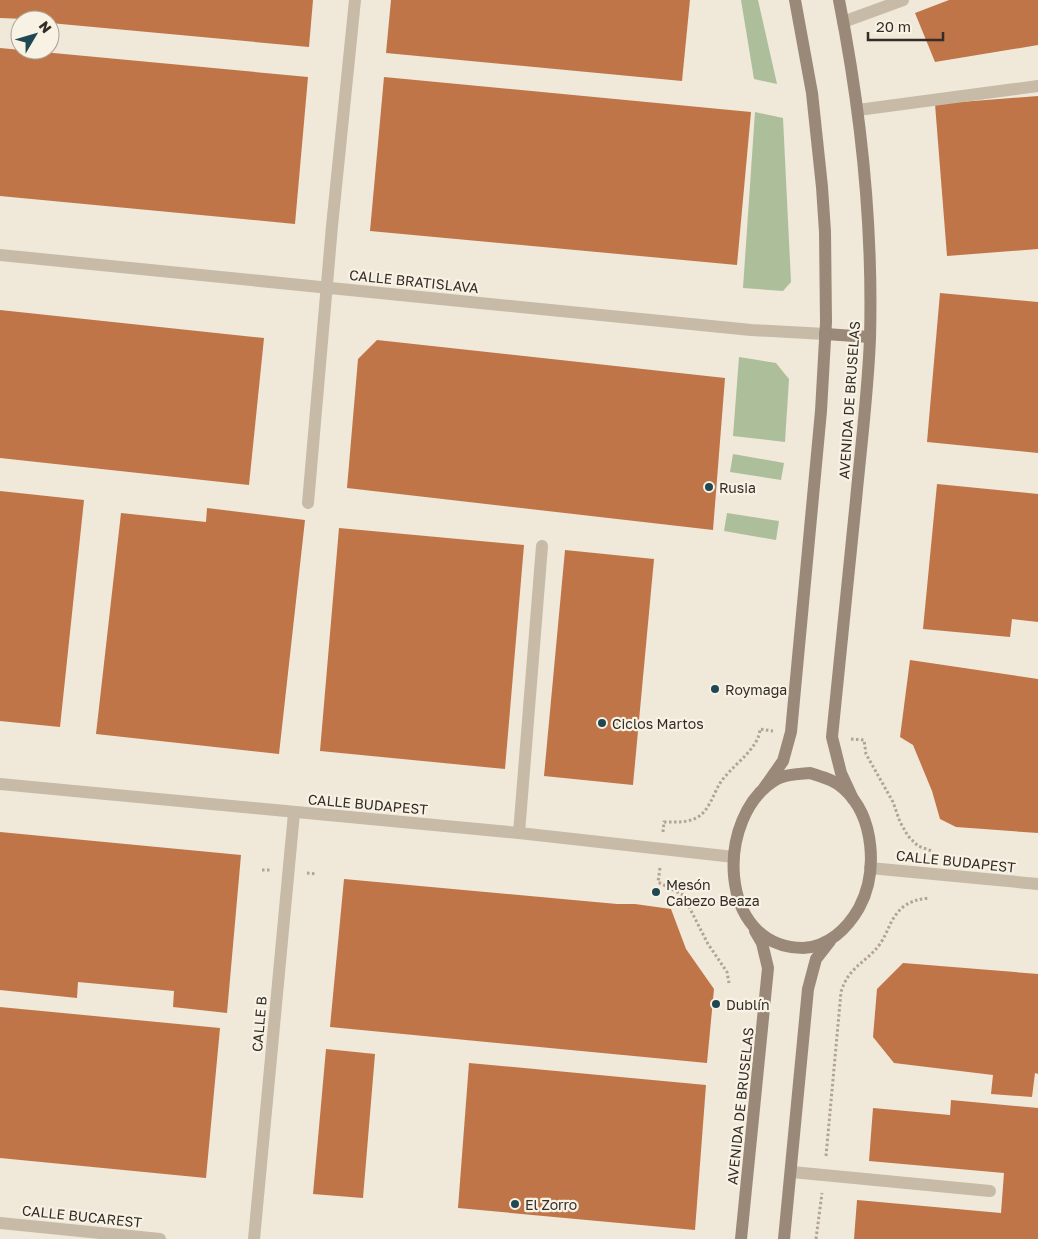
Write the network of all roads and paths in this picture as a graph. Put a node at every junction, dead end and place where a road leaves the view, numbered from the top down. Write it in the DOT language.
graph roads {
  1 [pos="355,0"];
  2 [pos="795,0"];
  3 [pos="839,0"];
  4 [pos="903,0"];
  5 [pos="843,22"];
  6 [pos="1038,86"];
  7 [pos="858,110"];
  8 [pos="0,255"];
  9 [pos="327,287"];
  10 [pos="825,334"];
  11 [pos="870,338"];
  12 [pos="308,503"];
  13 [pos="542,546"];
  14 [pos="760,729"];
  15 [pos="864,740"];
  16 [pos="0,784"];
  17 [pos="764,788"];
  18 [pos="853,799"];
  19 [pos="294,813"];
  20 [pos="664,822"];
  21 [pos="519,833"];
  22 [pos="932,851"];
  23 [pos="734,857"];
  24 [pos="870,868"];
  25 [pos="658,882"];
  26 [pos="1038,884"];
  27 [pos="928,898"];
  28 [pos="748,920"];
  29 [pos="841,932"];
  30 [pos="729,983"];
  31 [pos="792,1172"];
  32 [pos="824,1175"];
  33 [pos="990,1191"];
  34 [pos="0,1223"];
  35 [pos="160,1239"];
  36 [pos="254,1239"];
  37 [pos="742,1239"];
  38 [pos="784,1239"];
  39 [pos="816,1239"];
  1 -- 9 [label="street"];
  2 -- 10 [label="main road, AVENIDA DE BRUSELAS"];
  3 -- 5 [label="main road, AVENIDA DE BRUSELAS"];
  4 -- 5 [label="street"];
  5 -- 7 [label="main road, AVENIDA DE BRUSELAS"];
  6 -- 7 [label="street"];
  7 -- 11 [label="main road, AVENIDA DE BRUSELAS"];
  8 -- 9 [label="street, CALLE BRATISLAVA"];
  9 -- 10 [label="street, CALLE BRATISLAVA"];
  9 -- 12 [label="street"];
  10 -- 11 [label="main road"];
  10 -- 17 [label="main road, AVENIDA DE BRUSELAS"];
  11 -- 18 [label="main road, AVENIDA DE BRUSELAS"];
  13 -- 21 [label="street"];
  14 -- 20 [label="path"];
  15 -- 22 [label="path"];
  16 -- 19 [label="street, CALLE BUDAPEST"];
  17 -- 18 [label="main road"];
  17 -- 23 [label="main road"];
  18 -- 24 [label="main road"];
  19 -- 21 [label="street, CALLE BUDAPEST"];
  19 -- 36 [label="street, CALLE B"];
  21 -- 23 [label="street, CALLE BUDAPEST"];
  23 -- 28 [label="main road"];
  24 -- 26 [label="street, CALLE BUDAPEST"];
  24 -- 29 [label="main road"];
  25 -- 30 [label="path"];
  27 -- 32 [label="path"];
  28 -- 29 [label="main road"];
  28 -- 37 [label="main road, AVENIDA DE BRUSELAS"];
  29 -- 31 [label="main road"];
  31 -- 32 [label="street"];
  31 -- 38 [label="main road"];
  32 -- 33 [label="street"];
  32 -- 39 [label="path"];
  34 -- 35 [label="street, CALLE BUCAREST"];
}
